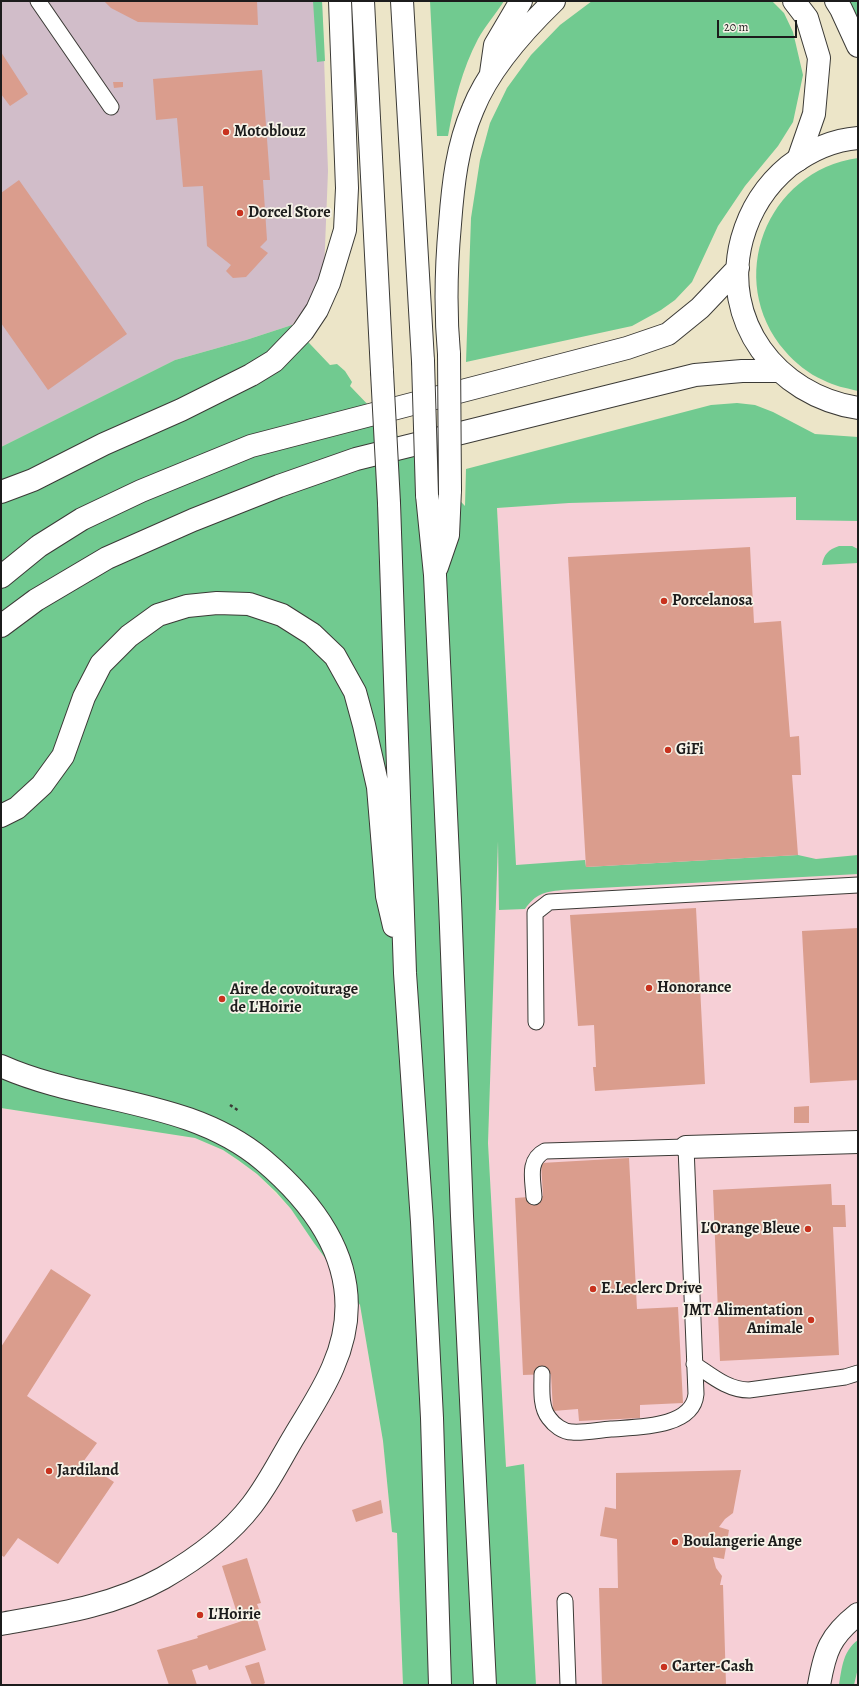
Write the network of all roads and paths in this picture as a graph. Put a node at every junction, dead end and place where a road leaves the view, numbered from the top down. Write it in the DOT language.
graph roads {
  1 [pos="38,1"];
  2 [pos="340,1"];
  3 [pos="363,1"];
  4 [pos="402,1"];
  5 [pos="521,1"];
  6 [pos="554,1"];
  7 [pos="794,1"];
  8 [pos="836,1"];
  9 [pos="858,46"];
  10 [pos="490,76"];
  11 [pos="110,107"];
  12 [pos="858,138"];
  13 [pos="798,160"];
  14 [pos="738,268"];
  15 [pos="779,371"];
  16 [pos="858,408"];
  17 [pos="1,492"];
  18 [pos="434,576"];
  19 [pos="1,577"];
  20 [pos="1,626"];
  21 [pos="1,816"];
  22 [pos="858,885"];
  23 [pos="405,973"];
  24 [pos="536,1022"];
  25 [pos="1,1066"];
  26 [pos="230,1104"];
  27 [pos="239,1111"];
  28 [pos="858,1142"];
  29 [pos="686,1147"];
  30 [pos="534,1197"];
  31 [pos="694,1364"];
  32 [pos="858,1373"];
  33 [pos="542,1374"];
  34 [pos="565,1601"];
  35 [pos="858,1614"];
  36 [pos="1,1624"];
  37 [pos="440,1685"];
  38 [pos="484,1685"];
  39 [pos="568,1685"];
  40 [pos="819,1685"];
  1 -- 11 [label="lane"];
  2 -- 17 [label="main road"];
  3 -- 23 [label="main road, bridge"];
  4 -- 18 [label="main road, bridge"];
  5 -- 10 [label="main road"];
  6 -- 10 [label="main road"];
  7 -- 13 [label="main road"];
  8 -- 9 [label="main road"];
  10 -- 18 [label="main road, bridge"];
  12 -- 13 [label="main road"];
  13 -- 14 [label="main road"];
  14 -- 15 [label="main road"];
  14 -- 19 [label="main road"];
  15 -- 16 [label="main road"];
  15 -- 20 [label="main road"];
  18 -- 38 [label="main road"];
  21 -- 23 [label="main road"];
  22 -- 24 [label="lane"];
  23 -- 37 [label="main road"];
  25 -- 36 [label="main road"];
  26 -- 27 [label="path"];
  28 -- 29 [label="main road"];
  29 -- 30 [label="lane"];
  29 -- 31 [label="lane"];
  31 -- 32 [label="lane"];
  31 -- 33 [label="lane"];
  34 -- 39 [label="lane"];
  35 -- 40 [label="main road"];
}
